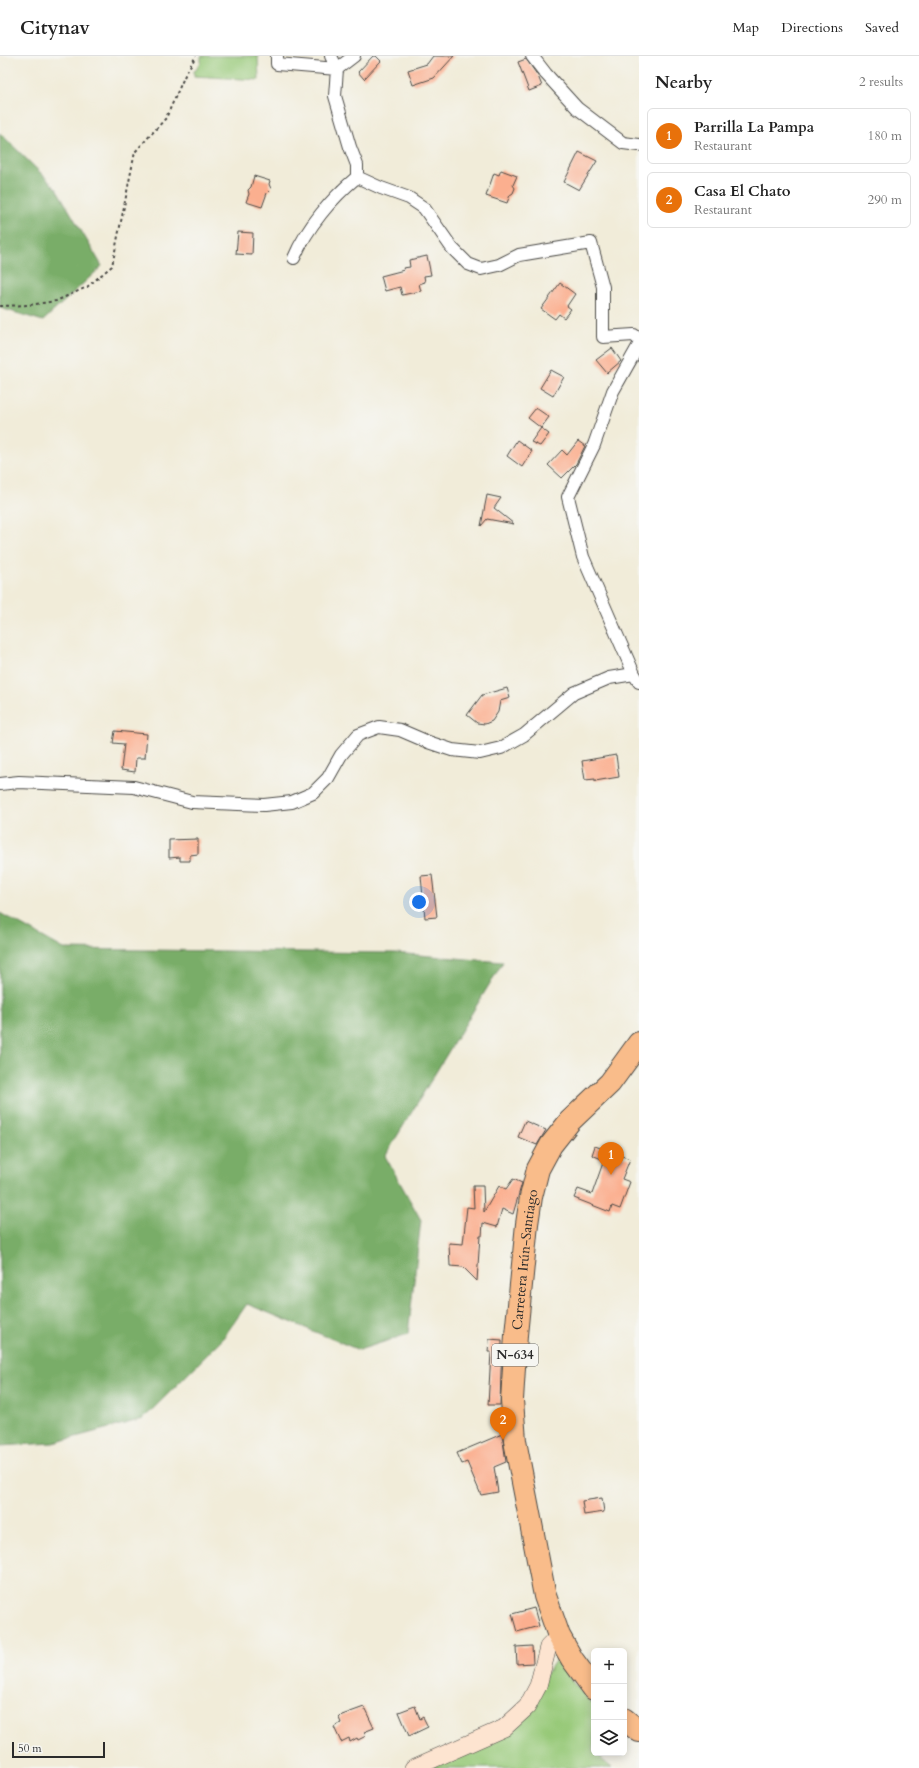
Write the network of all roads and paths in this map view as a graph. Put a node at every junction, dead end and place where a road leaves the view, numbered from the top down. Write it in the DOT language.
graph roads {
  1 [pos="196,56"];
  2 [pos="277,56"];
  3 [pos="331,56"];
  4 [pos="354,56"];
  5 [pos="532,56"];
  6 [pos="337,69"];
  7 [pos="639,146"];
  8 [pos="357,177"];
  9 [pos="294,258"];
  10 [pos="0,306"];
  11 [pos="639,340"];
  12 [pos="639,345"];
  13 [pos="636,678"];
  14 [pos="0,784"];
  15 [pos="639,1043"];
  16 [pos="558,1636"];
  17 [pos="591,1685"];
  18 [pos="625,1720"];
  19 [pos="639,1731"];
  20 [pos="413,1768"];
  1 -- 10 [label="path"];
  2 -- 6 [label="street"];
  3 -- 6 [label="street"];
  4 -- 6 [label="street"];
  5 -- 7 [label="street"];
  6 -- 8 [label="street"];
  8 -- 9 [label="street"];
  8 -- 11 [label="street"];
  12 -- 13 [label="street"];
  13 -- 14 [label="street"];
  15 -- 16 [label="highway, Carretera Irún-Santiago / N-634"];
  16 -- 17 [label="highway, Carretera Irún-Santiago / N-634"];
  16 -- 20 [label="street"];
  18 -- 19 [label="highway"];
}
